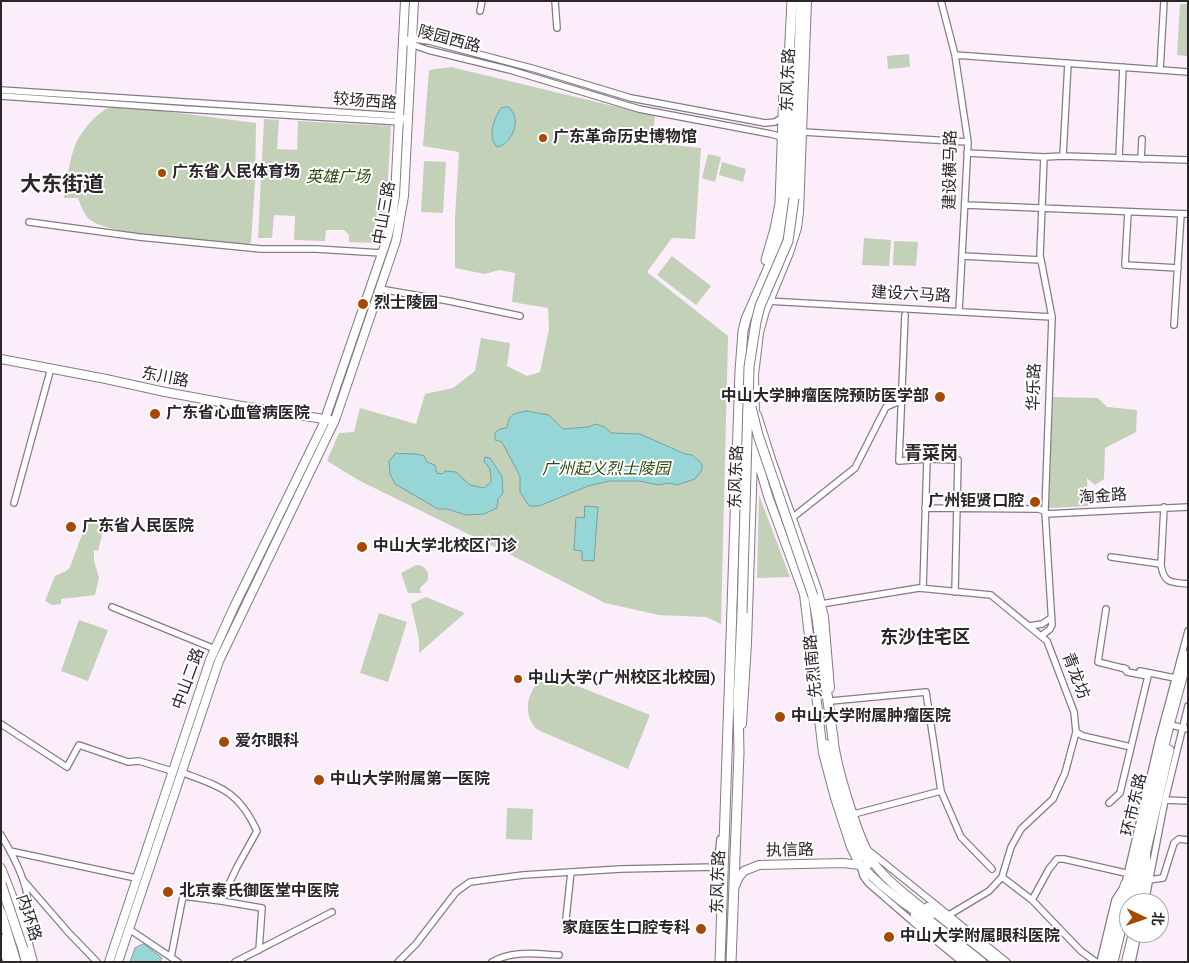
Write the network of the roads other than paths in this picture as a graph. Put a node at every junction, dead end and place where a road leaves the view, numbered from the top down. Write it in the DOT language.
graph roads {
  1 [pos="405,1"];
  2 [pos="414,1"];
  3 [pos="482,1"];
  4 [pos="555,1"];
  5 [pos="792,1"];
  6 [pos="801,1"];
  7 [pos="807,1"];
  8 [pos="940,1"];
  9 [pos="1164,1"];
  10 [pos="480,11"];
  11 [pos="557,28"];
  12 [pos="402,40"];
  13 [pos="412,42"];
  14 [pos="955,55"];
  15 [pos="789,60"];
  16 [pos="1068,63"];
  17 [pos="1123,68"];
  18 [pos="1160,70"];
  19 [pos="1188,72"];
  20 [pos="1,90"];
  21 [pos="1,96"];
  22 [pos="635,98"];
  23 [pos="638,109"];
  24 [pos="784,117"];
  25 [pos="398,119"];
  26 [pos="408,120"];
  27 [pos="767,123"];
  28 [pos="803,132"];
  29 [pos="766,133"];
  30 [pos="1142,139"];
  31 [pos="783,141"];
  32 [pos="968,142"];
  33 [pos="967,153"];
  34 [pos="1063,156"];
  35 [pos="1044,157"];
  36 [pos="1119,158"];
  37 [pos="1140,159"];
  38 [pos="1188,160"];
  39 [pos="965,205"];
  40 [pos="1042,209"];
  41 [pos="1128,212"];
  42 [pos="1185,214"];
  43 [pos="29,222"];
  44 [pos="382,253"];
  45 [pos="962,256"];
  46 [pos="1041,260"];
  47 [pos="1178,268"];
  48 [pos="380,289"];
  49 [pos="769,300"];
  50 [pos="959,311"];
  51 [pos="749,312"];
  52 [pos="905,315"];
  53 [pos="520,316"];
  54 [pos="1052,317"];
  55 [pos="1174,325"];
  56 [pos="1,359"];
  57 [pos="50,368"];
  58 [pos="740,383"];
  59 [pos="748,393"];
  60 [pos="900,401"];
  61 [pos="756,409"];
  62 [pos="325,419"];
  63 [pos="334,420"];
  64 [pos="753,443"];
  65 [pos="736,446"];
  66 [pos="927,459"];
  67 [pos="784,496"];
  68 [pos="771,502"];
  69 [pos="14,503"];
  70 [pos="1164,507"];
  71 [pos="1188,507"];
  72 [pos="926,508"];
  73 [pos="957,508"];
  74 [pos="1045,512"];
  75 [pos="792,518"];
  76 [pos="1111,557"];
  77 [pos="1162,564"];
  78 [pos="1188,584"];
  79 [pos="923,588"];
  80 [pos="955,592"];
  81 [pos="822,604"];
  82 [pos="112,607"];
  83 [pos="1106,609"];
  84 [pos="1051,618"];
  85 [pos="1030,626"];
  86 [pos="224,628"];
  87 [pos="232,631"];
  88 [pos="1188,631"];
  89 [pos="1041,636"];
  90 [pos="215,649"];
  91 [pos="1188,655"];
  92 [pos="1124,668"];
  93 [pos="1175,678"];
  94 [pos="1188,678"];
  95 [pos="831,701"];
  96 [pos="1186,705"];
  97 [pos="817,708"];
  98 [pos="1,724"];
  99 [pos="1182,728"];
  100 [pos="1076,732"];
  101 [pos="833,739"];
  102 [pos="1131,747"];
  103 [pos="739,752"];
  104 [pos="172,771"];
  105 [pos="181,772"];
  106 [pos="941,791"];
  107 [pos="1165,800"];
  108 [pos="1188,800"];
  109 [pos="1109,803"];
  110 [pos="725,805"];
  111 [pos="854,814"];
  112 [pos="1,835"];
  113 [pos="1188,840"];
  114 [pos="867,850"];
  115 [pos="10,852"];
  116 [pos="1150,853"];
  117 [pos="860,865"];
  118 [pos="1147,866"];
  119 [pos="717,867"];
  120 [pos="1,868"];
  121 [pos="992,869"];
  122 [pos="571,872"];
  123 [pos="1002,877"];
  124 [pos="1133,877"];
  125 [pos="136,878"];
  126 [pos="22,880"];
  127 [pos="1149,880"];
  128 [pos="2,881"];
  129 [pos="1125,884"];
  130 [pos="734,890"];
  131 [pos="1133,893"];
  132 [pos="1141,893"];
  133 [pos="1147,893"];
  134 [pos="911,899"];
  135 [pos="1032,900"];
  136 [pos="221,901"];
  137 [pos="902,902"];
  138 [pos="1,904"];
  139 [pos="1,908"];
  140 [pos="332,912"];
  141 [pos="919,912"];
  142 [pos="1,913"];
  143 [pos="949,915"];
  144 [pos="22,922"];
  145 [pos="721,924"];
  146 [pos="9,927"];
  147 [pos="565,928"];
  148 [pos="129,930"];
  149 [pos="1,942"];
  150 [pos="960,942"];
  151 [pos="1127,943"];
  152 [pos="1130,943"];
  153 [pos="1134,943"];
  154 [pos="15,945"];
  155 [pos="29,946"];
  156 [pos="259,950"];
  157 [pos="558,955"];
  158 [pos="171,957"];
  159 [pos="1109,959"];
  160 [pos="1126,961"];
  161 [pos="7,962"];
  162 [pos="16,962"];
  163 [pos="20,962"];
  164 [pos="26,962"];
  165 [pos="33,962"];
  166 [pos="97,962"];
  167 [pos="109,962"];
  168 [pos="118,962"];
  169 [pos="178,962"];
  170 [pos="235,962"];
  171 [pos="398,962"];
  172 [pos="492,962"];
  173 [pos="720,962"];
  174 [pos="731,962"];
  175 [pos="962,962"];
  176 [pos="972,962"];
  177 [pos="982,962"];
  178 [pos="989,962"];
  179 [pos="997,962"];
  180 [pos="1007,962"];
  181 [pos="1096,962"];
  182 [pos="1100,962"];
  1 -- 12 [label="main road, 中山三路"];
  2 -- 13 [label="main road, 中山三路"];
  3 -- 10 [label="street"];
  4 -- 11 [label="street"];
  5 -- 15 [label="highway, 东风东路"];
  6 -- 59 [label="highway, 东风东路, bridge"];
  7 -- 28 [label="main road, 东风东路"];
  8 -- 14 [label="street, 建设横马路"];
  9 -- 18 [label="street"];
  12 -- 13 [label="street, 陵园西路"];
  12 -- 25 [label="main road, 中山三路"];
  13 -- 22 [label="street, 陵园西路"];
  13 -- 23 [label="street, 陵园西路"];
  13 -- 26 [label="main road, 中山三路"];
  14 -- 16 [label="street"];
  14 -- 32 [label="street, 建设横马路"];
  15 -- 24 [label="highway, 东风东路"];
  15 -- 51 [label="highway, 东风东路"];
  16 -- 17 [label="street"];
  16 -- 34 [label="street"];
  17 -- 18 [label="street"];
  17 -- 36 [label="street"];
  18 -- 19 [label="street"];
  20 -- 25 [label="street, 较场西路"];
  21 -- 25 [label="street, 较场西路"];
  22 -- 23 [label="street"];
  22 -- 27 [label="street, 陵园西路"];
  23 -- 29 [label="street, 陵园西路"];
  24 -- 27 [label="street"];
  24 -- 31 [label="highway, 东风东路"];
  25 -- 26 [label="street, 较场西路"];
  25 -- 44 [label="main road, 中山三路"];
  26 -- 48 [label="main road, 中山三路"];
  27 -- 29 [label="street"];
  28 -- 32 [label="street"];
  28 -- 49 [label="main road, 东风东路"];
  29 -- 31 [label="street, 陵园西路"];
  30 -- 37 [label="street"];
  31 -- 65 [label="highway, 东风东路"];
  32 -- 33 [label="street, 建设横马路"];
  33 -- 35 [label="street"];
  33 -- 39 [label="street, 建设横马路"];
  34 -- 35 [label="street"];
  34 -- 36 [label="street"];
  35 -- 40 [label="street, 华乐路"];
  36 -- 37 [label="street"];
  37 -- 38 [label="street"];
  39 -- 40 [label="street"];
  39 -- 45 [label="street, 建设横马路"];
  40 -- 41 [label="street"];
  40 -- 46 [label="street, 华乐路"];
  41 -- 42 [label="street"];
  41 -- 47 [label="street"];
  42 -- 47 [label="street"];
  43 -- 44 [label="street"];
  44 -- 62 [label="main road, 中山三路"];
  45 -- 46 [label="street"];
  45 -- 50 [label="street, 建设横马路"];
  46 -- 54 [label="street, 华乐路"];
  47 -- 55 [label="street"];
  48 -- 53 [label="street"];
  48 -- 63 [label="main road, 中山三路"];
  49 -- 50 [label="street, 建设六马路"];
  49 -- 51 [label="street"];
  49 -- 61 [label="main road, 东风东路"];
  50 -- 54 [label="street, 建设六马路"];
  51 -- 58 [label="highway, 东风东路"];
  52 -- 60 [label="street"];
  54 -- 74 [label="street, 华乐路"];
  56 -- 57 [label="main road, 东川路"];
  57 -- 62 [label="main road, 东川路"];
  57 -- 69 [label="street"];
  58 -- 64 [label="main road, 先烈南路"];
  58 -- 65 [label="highway, 东风东路"];
  59 -- 101 [label="highway, bridge"];
  59 -- 103 [label="highway, bridge"];
  60 -- 66 [label="street"];
  60 -- 75 [label="street"];
  61 -- 64 [label="main road, 东风东路"];
  61 -- 67 [label="main road, 先烈南路"];
  62 -- 63 [label="main road, 东川路"];
  62 -- 86 [label="main road, 中山二路"];
  63 -- 87 [label="main road, 中山二路"];
  64 -- 68 [label="main road, 先烈南路"];
  64 -- 103 [label="main road, 东风东路"];
  65 -- 110 [label="highway, 东风东路"];
  66 -- 72 [label="street"];
  66 -- 73 [label="street"];
  67 -- 68 [label="main road"];
  67 -- 75 [label="main road, 先烈南路"];
  68 -- 97 [label="main road, 先烈南路"];
  70 -- 71 [label="street, 淘金路"];
  70 -- 74 [label="street, 淘金路"];
  70 -- 77 [label="street"];
  72 -- 73 [label="street, 淘金路"];
  72 -- 79 [label="street"];
  73 -- 74 [label="street, 淘金路"];
  73 -- 80 [label="street"];
  74 -- 84 [label="street, 华乐路"];
  75 -- 81 [label="main road, 先烈南路"];
  76 -- 77 [label="street"];
  77 -- 78 [label="street"];
  79 -- 80 [label="street, 青龙坊"];
  79 -- 81 [label="street, 青龙坊"];
  80 -- 85 [label="street, 青龙坊"];
  81 -- 95 [label="main road, 先烈南路"];
  82 -- 90 [label="street"];
  83 -- 92 [label="street"];
  84 -- 85 [label="street"];
  84 -- 89 [label="street"];
  85 -- 89 [label="street, 青龙坊"];
  86 -- 87 [label="street"];
  86 -- 90 [label="main road, 中山二路"];
  87 -- 105 [label="main road, 中山二路"];
  88 -- 93 [label="street"];
  89 -- 100 [label="street, 青龙坊"];
  90 -- 104 [label="main road, 中山二路"];
  91 -- 124 [label="highway, 环市东路"];
  92 -- 93 [label="street"];
  92 -- 102 [label="street"];
  93 -- 124 [label="street"];
  94 -- 96 [label="highway, 环市东路"];
  95 -- 101 [label="main road, 先烈南路"];
  95 -- 106 [label="street"];
  96 -- 99 [label="highway, 环市东路"];
  97 -- 117 [label="main road, 先烈南路"];
  97 -- 141 [label="main road, 先烈南路"];
  98 -- 104 [label="street"];
  99 -- 107 [label="street"];
  99 -- 116 [label="highway, 环市东路"];
  100 -- 102 [label="street"];
  100 -- 123 [label="street, 青龙坊"];
  101 -- 111 [label="main road, 先烈南路"];
  102 -- 109 [label="street"];
  103 -- 130 [label="highway, 东风东路"];
  104 -- 125 [label="main road, 中山二路"];
  105 -- 136 [label="street"];
  105 -- 148 [label="main road, 中山二路"];
  106 -- 111 [label="street"];
  106 -- 121 [label="street"];
  107 -- 108 [label="street"];
  107 -- 116 [label="street"];
  110 -- 119 [label="street"];
  110 -- 145 [label="highway, 东风东路"];
  111 -- 114 [label="main road, 先烈南路"];
  112 -- 115 [label="street"];
  113 -- 127 [label="street"];
  114 -- 134 [label="main road, 先烈南路"];
  114 -- 143 [label="street"];
  115 -- 125 [label="street"];
  115 -- 126 [label="street"];
  116 -- 118 [label="main road"];
  116 -- 124 [label="highway, 环市东路"];
  116 -- 127 [label="street"];
  117 -- 130 [label="main road, 执信路"];
  117 -- 137 [label="main road, 先烈南路"];
  117 -- 175 [label="street"];
  118 -- 124 [label="street"];
  118 -- 127 [label="street"];
  118 -- 132 [label="main road"];
  119 -- 122 [label="street"];
  119 -- 145 [label="street"];
  120 -- 128 [label="main road"];
  122 -- 147 [label="street"];
  122 -- 171 [label="street"];
  123 -- 135 [label="street"];
  123 -- 143 [label="street, 青龙坊"];
  124 -- 129 [label="main road"];
  124 -- 131 [label="highway, 环市东路"];
  124 -- 135 [label="street"];
  124 -- 159 [label="highway, 环市东路"];
  125 -- 167 [label="main road, 中山二路"];
  126 -- 144 [label="street"];
  126 -- 166 [label="street"];
  127 -- 133 [label="street"];
  128 -- 144 [label="main road"];
  128 -- 164 [label="highway, 内环路, bridge"];
  129 -- 159 [label="main road"];
  129 -- 182 [label="street"];
  130 -- 174 [label="highway, 东风东路"];
  134 -- 150 [label="main road, 先烈南路"];
  134 -- 179 [label="main road"];
  135 -- 181 [label="street"];
  136 -- 156 [label="street"];
  136 -- 158 [label="street"];
  137 -- 141 [label="main road, 先烈南路"];
  137 -- 176 [label="main road"];
  138 -- 144 [label="main road"];
  139 -- 146 [label="main road"];
  140 -- 156 [label="street"];
  141 -- 150 [label="main road, 先烈南路"];
  142 -- 162 [label="highway, bridge"];
  143 -- 180 [label="street"];
  144 -- 155 [label="main road"];
  145 -- 173 [label="highway, 东风东路"];
  146 -- 149 [label="main road"];
  146 -- 154 [label="main road"];
  148 -- 158 [label="street"];
  148 -- 168 [label="main road, 中山二路"];
  149 -- 154 [label="main road"];
  149 -- 161 [label="highway, 内环路, bridge"];
  150 -- 177 [label="main road, 先烈南路"];
  150 -- 178 [label="main road, 先烈南路"];
  151 -- 160 [label="highway"];
  152 -- 160 [label="main road"];
  153 -- 160 [label="street"];
  154 -- 155 [label="main road"];
  154 -- 163 [label="main road"];
  155 -- 165 [label="main road"];
  156 -- 170 [label="street"];
  157 -- 172 [label="street"];
  158 -- 169 [label="street"];
}
